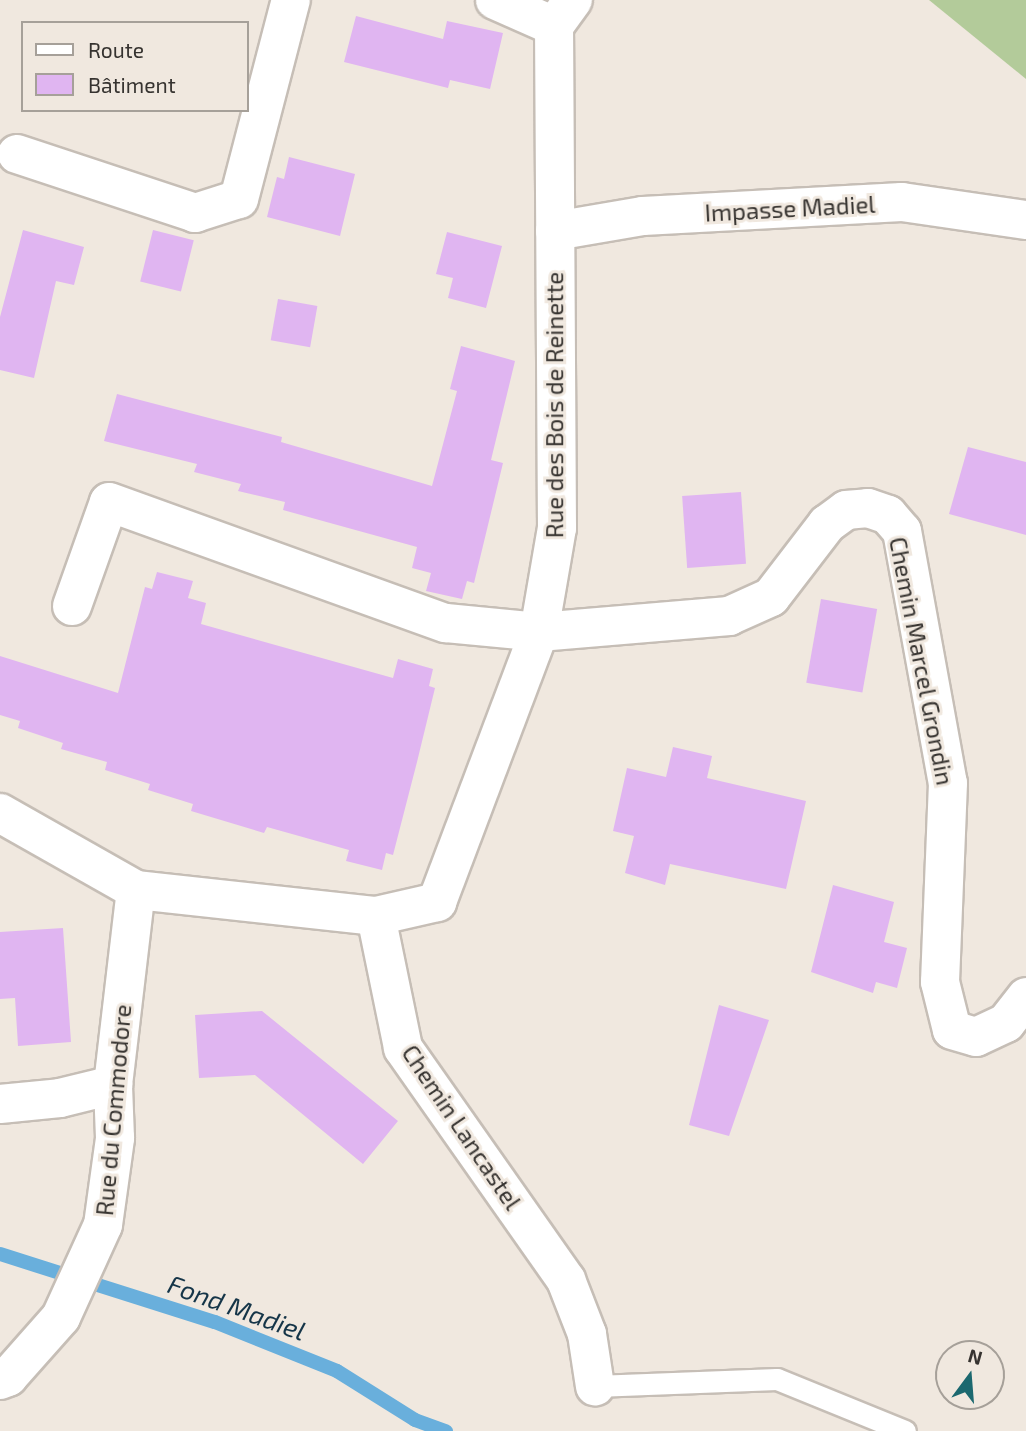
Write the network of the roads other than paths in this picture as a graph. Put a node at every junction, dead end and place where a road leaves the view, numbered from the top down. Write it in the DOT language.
graph roads {
  1 [pos="291,0"];
  2 [pos="495,0"];
  3 [pos="563,13"];
  4 [pos="17,153"];
  5 [pos="1026,220"];
  6 [pos="555,231"];
  7 [pos="72,606"];
  8 [pos="539,632"];
  9 [pos="0,813"];
  10 [pos="136,890"];
  11 [pos="376,916"];
  12 [pos="1026,997"];
  13 [pos="113,1085"];
  14 [pos="0,1104"];
  15 [pos="0,1380"];
  16 [pos="595,1386"];
  17 [pos="905,1431"];
  1 -- 4 [label="street"];
  2 -- 3 [label="street"];
  3 -- 6 [label="street, Rue des Bois de Reinette"];
  5 -- 6 [label="street, Impasse Madiel"];
  6 -- 8 [label="street, Rue des Bois de Reinette"];
  7 -- 8 [label="street"];
  8 -- 11 [label="street, Rue des Bois de Reinette"];
  8 -- 12 [label="street, Chemin Marcel Grondin"];
  9 -- 10 [label="street"];
  10 -- 11 [label="street"];
  10 -- 13 [label="street, Rue du Commodore"];
  11 -- 16 [label="street, Chemin Lancastel"];
  13 -- 14 [label="street"];
  13 -- 15 [label="street, Rue du Commodore"];
  16 -- 17 [label="lane"];
}
